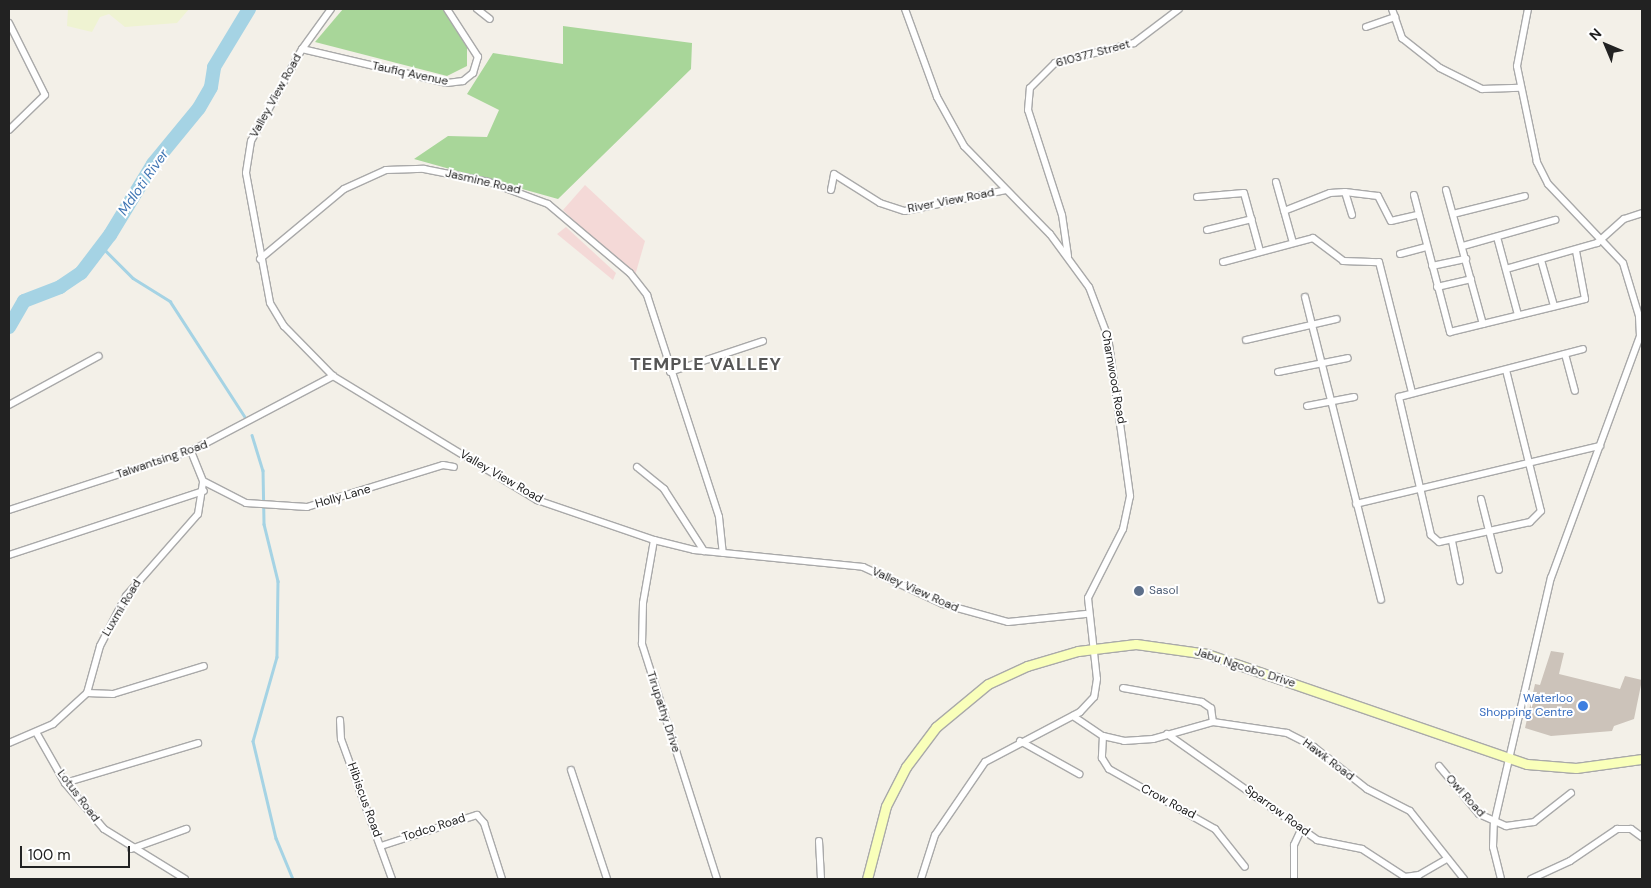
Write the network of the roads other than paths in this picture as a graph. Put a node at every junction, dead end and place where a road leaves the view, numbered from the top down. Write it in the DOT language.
graph roads {
  1 [pos="330,9"];
  2 [pos="447,9"];
  3 [pos="452,9"];
  4 [pos="477,9"];
  5 [pos="905,9"];
  6 [pos="1179,9"];
  7 [pos="1392,9"];
  8 [pos="1526,9"];
  9 [pos="453,17"];
  10 [pos="1395,17"];
  11 [pos="490,19"];
  12 [pos="9,23"];
  13 [pos="1366,26"];
  14 [pos="302,49"];
  15 [pos="1520,88"];
  16 [pos="9,130"];
  17 [pos="1276,182"];
  18 [pos="831,190"];
  19 [pos="1006,190"];
  20 [pos="1446,190"];
  21 [pos="1346,192"];
  22 [pos="1414,195"];
  23 [pos="1525,196"];
  24 [pos="1197,197"];
  25 [pos="1284,211"];
  26 [pos="1642,213"];
  27 [pos="1453,214"];
  28 [pos="1352,215"];
  29 [pos="1418,215"];
  30 [pos="1252,219"];
  31 [pos="1555,220"];
  32 [pos="1207,230"];
  33 [pos="1497,237"];
  34 [pos="1603,240"];
  35 [pos="1293,243"];
  36 [pos="1463,246"];
  37 [pos="1427,247"];
  38 [pos="1260,251"];
  39 [pos="1576,251"];
  40 [pos="1400,254"];
  41 [pos="1068,256"];
  42 [pos="260,259"];
  43 [pos="1466,260"];
  44 [pos="1541,260"];
  45 [pos="1223,262"];
  46 [pos="1432,266"];
  47 [pos="1506,269"];
  48 [pos="1471,279"];
  49 [pos="1437,287"];
  50 [pos="1305,297"];
  51 [pos="1640,305"];
  52 [pos="1554,306"];
  53 [pos="1518,315"];
  54 [pos="1337,319"];
  55 [pos="1312,324"];
  56 [pos="1483,324"];
  57 [pos="1246,340"];
  58 [pos="763,341"];
  59 [pos="1583,349"];
  60 [pos="1565,354"];
  61 [pos="99,356"];
  62 [pos="1348,358"];
  63 [pos="1321,363"];
  64 [pos="1506,370"];
  65 [pos="670,372"];
  66 [pos="1278,372"];
  67 [pos="333,376"];
  68 [pos="1575,391"];
  69 [pos="1412,392"];
  70 [pos="1354,397"];
  71 [pos="1330,401"];
  72 [pos="9,405"];
  73 [pos="1307,406"];
  74 [pos="1600,446"];
  75 [pos="191,451"];
  76 [pos="1531,464"];
  77 [pos="454,467"];
  78 [pos="637,467"];
  79 [pos="203,481"];
  80 [pos="204,490"];
  81 [pos="1420,490"];
  82 [pos="1481,499"];
  83 [pos="1356,504"];
  84 [pos="9,510"];
  85 [pos="1489,532"];
  86 [pos="654,540"];
  87 [pos="1452,541"];
  88 [pos="704,552"];
  89 [pos="723,554"];
  90 [pos="9,555"];
  91 [pos="1499,570"];
  92 [pos="1460,580"];
  93 [pos="1382,600"];
  94 [pos="1086,614"];
  95 [pos="1093,649"];
  96 [pos="204,666"];
  97 [pos="1123,688"];
  98 [pos="87,693"];
  99 [pos="1072,716"];
  100 [pos="340,720"];
  101 [pos="1213,722"];
  102 [pos="36,732"];
  103 [pos="1167,734"];
  104 [pos="1103,736"];
  105 [pos="1020,741"];
  106 [pos="9,742"];
  107 [pos="198,743"];
  108 [pos="1642,759"];
  109 [pos="1507,760"];
  110 [pos="1439,766"];
  111 [pos="571,770"];
  112 [pos="1079,774"];
  113 [pos="65,782"];
  114 [pos="1571,793"];
  115 [pos="1494,824"];
  116 [pos="186,829"];
  117 [pos="1301,830"];
  118 [pos="1642,837"];
  119 [pos="819,841"];
  120 [pos="381,846"];
  121 [pos="131,849"];
  122 [pos="1447,859"];
  123 [pos="1245,867"];
  124 [pos="184,879"];
  125 [pos="392,879"];
  126 [pos="502,879"];
  127 [pos="607,879"];
  128 [pos="717,879"];
  129 [pos="821,879"];
  130 [pos="867,879"];
  131 [pos="920,879"];
  132 [pos="1294,879"];
  133 [pos="1464,879"];
  134 [pos="1501,879"];
  135 [pos="1534,879"];
  1 -- 14 [label="street, Valley View Road"];
  2 -- 9 [label="street, Taufiq Avenue"];
  3 -- 9 [label="street"];
  4 -- 11 [label="street"];
  5 -- 19 [label="street, Charnwood Road"];
  6 -- 41 [label="street, 610377 Street"];
  7 -- 10 [label="street"];
  8 -- 15 [label="street"];
  9 -- 14 [label="street, Taufiq Avenue"];
  10 -- 13 [label="street"];
  10 -- 15 [label="street"];
  12 -- 16 [label="street"];
  14 -- 42 [label="street, Valley View Road"];
  15 -- 34 [label="street"];
  17 -- 25 [label="street"];
  18 -- 19 [label="street, River View Road"];
  19 -- 41 [label="street, Charnwood Road"];
  20 -- 27 [label="street"];
  21 -- 25 [label="street"];
  21 -- 28 [label="street"];
  21 -- 29 [label="street"];
  22 -- 29 [label="street"];
  23 -- 27 [label="street"];
  24 -- 30 [label="street"];
  25 -- 35 [label="street"];
  26 -- 34 [label="street"];
  27 -- 36 [label="street"];
  29 -- 37 [label="street"];
  30 -- 32 [label="street"];
  30 -- 38 [label="street"];
  31 -- 33 [label="street"];
  33 -- 36 [label="street"];
  33 -- 47 [label="street"];
  34 -- 39 [label="street"];
  34 -- 51 [label="street"];
  35 -- 38 [label="street"];
  35 -- 69 [label="street"];
  36 -- 43 [label="street"];
  37 -- 40 [label="street"];
  37 -- 46 [label="street"];
  38 -- 45 [label="street"];
  39 -- 44 [label="street"];
  39 -- 52 [label="street"];
  41 -- 94 [label="street, Charnwood Road"];
  42 -- 65 [label="street, Jasmine Road"];
  42 -- 67 [label="street, Valley View Road"];
  43 -- 46 [label="street"];
  43 -- 48 [label="street"];
  44 -- 47 [label="street"];
  44 -- 52 [label="street"];
  46 -- 49 [label="street"];
  47 -- 53 [label="street"];
  48 -- 49 [label="street"];
  48 -- 56 [label="street"];
  49 -- 56 [label="street"];
  50 -- 55 [label="street"];
  51 -- 74 [label="street"];
  52 -- 53 [label="street"];
  53 -- 56 [label="street"];
  54 -- 55 [label="street"];
  55 -- 57 [label="street"];
  55 -- 63 [label="street"];
  58 -- 65 [label="street"];
  59 -- 60 [label="street"];
  60 -- 64 [label="street"];
  60 -- 68 [label="street"];
  61 -- 72 [label="street"];
  62 -- 63 [label="street"];
  63 -- 66 [label="street"];
  63 -- 71 [label="street"];
  64 -- 69 [label="street"];
  64 -- 76 [label="street"];
  65 -- 89 [label="street, Jasmine Road"];
  67 -- 75 [label="street, Talwantsing Road"];
  67 -- 86 [label="street, Valley View Road"];
  69 -- 81 [label="street"];
  70 -- 71 [label="street"];
  71 -- 73 [label="street"];
  71 -- 83 [label="street"];
  74 -- 76 [label="street"];
  74 -- 109 [label="street"];
  75 -- 79 [label="street, Luxmi Road"];
  75 -- 84 [label="street, Talwantsing Road"];
  76 -- 81 [label="street"];
  76 -- 85 [label="street"];
  77 -- 79 [label="street, Holly Lane"];
  78 -- 88 [label="street"];
  79 -- 80 [label="street, Luxmi Road"];
  80 -- 90 [label="street"];
  80 -- 98 [label="street, Luxmi Road"];
  81 -- 83 [label="street"];
  81 -- 87 [label="street"];
  82 -- 85 [label="street"];
  83 -- 93 [label="street"];
  85 -- 87 [label="street"];
  85 -- 91 [label="street"];
  86 -- 88 [label="street, Valley View Road"];
  86 -- 128 [label="street, Tirupathy Drive"];
  87 -- 92 [label="street"];
  88 -- 89 [label="street, Valley View Road"];
  89 -- 94 [label="street, Valley View Road"];
  94 -- 95 [label="street, Charnwood Road"];
  95 -- 99 [label="street, Charnwood Road"];
  95 -- 109 [label="main road, Jabu Ngcobo Drive"];
  95 -- 130 [label="main road, Jabu Ngcobo Drive"];
  96 -- 98 [label="street"];
  97 -- 101 [label="street"];
  98 -- 102 [label="street, Luxmi Road"];
  99 -- 104 [label="street, Hawk Road"];
  99 -- 105 [label="street, Charnwood Road"];
  100 -- 120 [label="street, Hibiscus Road"];
  101 -- 103 [label="street, Hawk Road"];
  101 -- 122 [label="street, Hawk Road"];
  102 -- 106 [label="street, Luxmi Road"];
  102 -- 113 [label="street, Lotus Road"];
  103 -- 104 [label="street, Hawk Road"];
  103 -- 117 [label="street, Sparrow Road"];
  104 -- 123 [label="street, Crow Road"];
  105 -- 112 [label="street"];
  105 -- 131 [label="street, Charnwood Road"];
  107 -- 113 [label="street"];
  108 -- 109 [label="main road, Jabu Ngcobo Drive"];
  109 -- 115 [label="street"];
  110 -- 115 [label="street, Owl Road"];
  111 -- 127 [label="street"];
  113 -- 121 [label="street, Lotus Road"];
  114 -- 115 [label="street, Owl Road"];
  115 -- 134 [label="street"];
  116 -- 121 [label="street"];
  117 -- 122 [label="street, Sparrow Road"];
  117 -- 132 [label="street"];
  118 -- 135 [label="street"];
  119 -- 129 [label="street"];
  120 -- 125 [label="street, Hibiscus Road"];
  120 -- 126 [label="street, Todco Road"];
  121 -- 124 [label="street, Lotus Road"];
  122 -- 133 [label="street, Hawk Road"];
}
